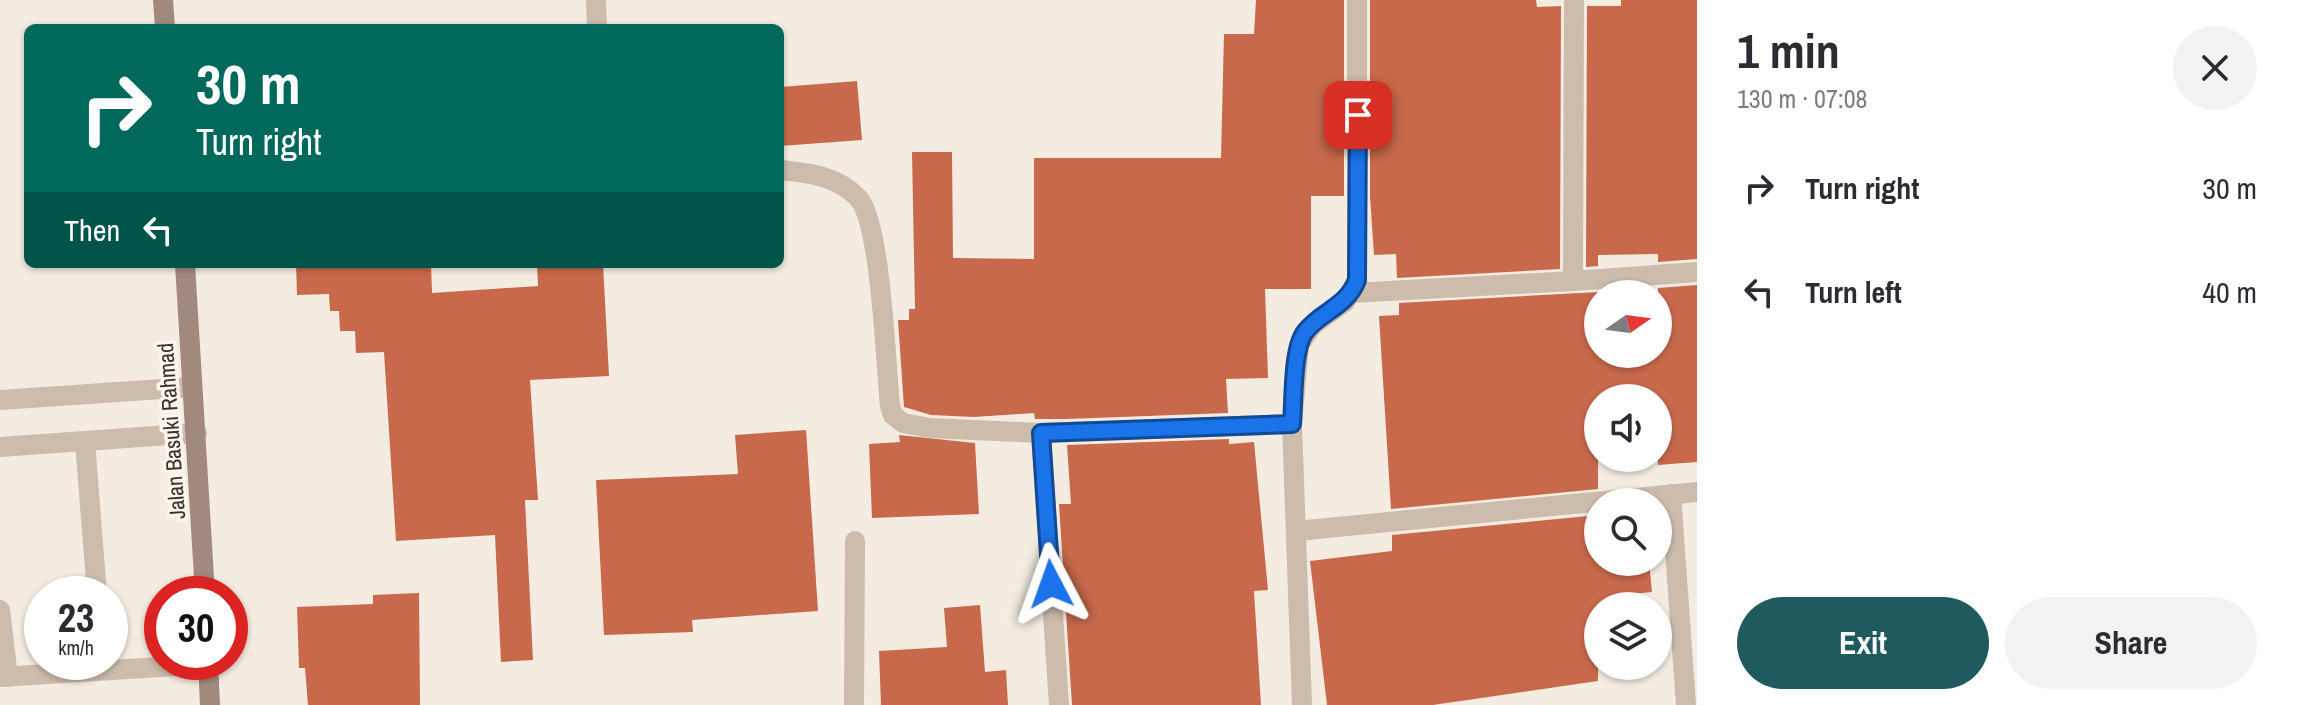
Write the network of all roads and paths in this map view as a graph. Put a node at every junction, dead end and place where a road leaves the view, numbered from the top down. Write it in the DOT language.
graph roads {
  1 [pos="163,0"];
  2 [pos="596,0"];
  3 [pos="1357,0"];
  4 [pos="1574,0"];
  5 [pos="165,24"];
  6 [pos="597,24"];
  7 [pos="784,171"];
  8 [pos="185,268"];
  9 [pos="1697,272"];
  10 [pos="1573,281"];
  11 [pos="1352,293"];
  12 [pos="192,387"];
  13 [pos="0,400"];
  14 [pos="1292,424"];
  15 [pos="197,433"];
  16 [pos="1041,433"];
  17 [pos="85,442"];
  18 [pos="0,447"];
  19 [pos="1697,492"];
  20 [pos="1672,494"];
  21 [pos="1584,503"];
  22 [pos="1672,508"];
  23 [pos="1296,531"];
  24 [pos="855,541"];
  25 [pos="96,576"];
  26 [pos="204,576"];
  27 [pos="0,610"];
  28 [pos="24,675"];
  29 [pos="4,677"];
  30 [pos="209,680"];
  31 [pos="210,705"];
  32 [pos="854,705"];
  33 [pos="1059,705"];
  34 [pos="1302,705"];
  35 [pos="1686,705"];
  1 -- 5 [label="main road"];
  2 -- 6 [label="street"];
  3 -- 11 [label="street"];
  4 -- 10 [label="street"];
  7 -- 16 [label="street"];
  8 -- 12 [label="main road, Jalan Basuki Rahmad"];
  9 -- 10 [label="street"];
  10 -- 11 [label="street"];
  11 -- 14 [label="street"];
  12 -- 13 [label="street"];
  12 -- 15 [label="main road, Jalan Basuki Rahmad"];
  14 -- 16 [label="street"];
  14 -- 23 [label="street"];
  15 -- 17 [label="street"];
  15 -- 26 [label="main road, Jalan Basuki Rahmad"];
  16 -- 33 [label="street"];
  17 -- 18 [label="street"];
  17 -- 25 [label="street"];
  19 -- 20 [label="street"];
  21 -- 23 [label="street"];
  22 -- 35 [label="street"];
  23 -- 34 [label="street"];
  24 -- 32 [label="street"];
  27 -- 29 [label="street"];
  28 -- 29 [label="street"];
  30 -- 31 [label="main road"];
}
